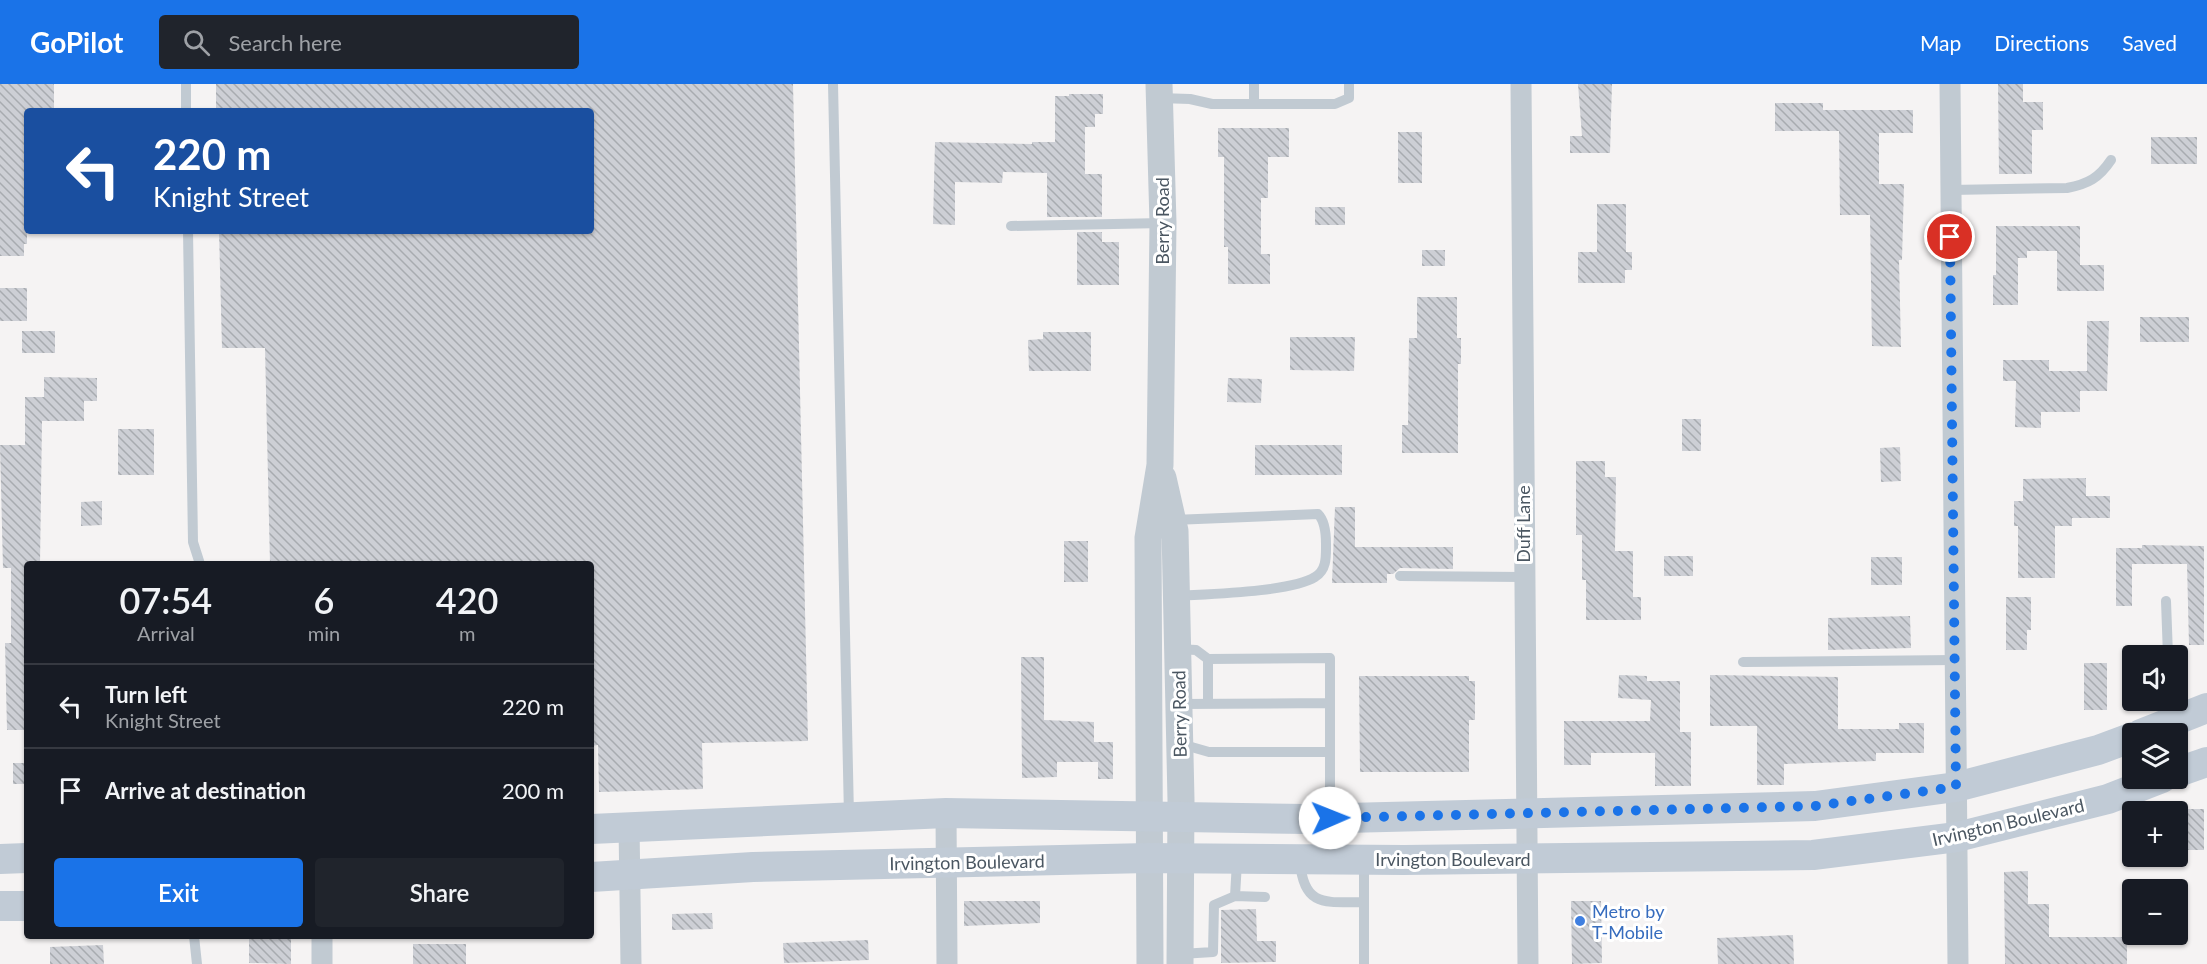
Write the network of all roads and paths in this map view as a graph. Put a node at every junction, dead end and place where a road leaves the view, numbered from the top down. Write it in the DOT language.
graph roads {
  1 [pos="186,84"];
  2 [pos="833,84"];
  3 [pos="1254,84"];
  4 [pos="1349,84"];
  5 [pos="1521,84"];
  6 [pos="1950,84"];
  7 [pos="1159,91"];
  8 [pos="1254,104"];
  9 [pos="186,108"];
  10 [pos="2110,160"];
  11 [pos="1950,190"];
  12 [pos="1163,223"];
  13 [pos="1011,226"];
  14 [pos="188,234"];
  15 [pos="1160,465"];
  16 [pos="1173,520"];
  17 [pos="199,561"];
  18 [pos="1400,576"];
  19 [pos="1523,577"];
  20 [pos="1176,596"];
  21 [pos="2166,601"];
  22 [pos="2168,645"];
  23 [pos="1177,649"];
  24 [pos="1208,659"];
  25 [pos="1955,660"];
  26 [pos="1743,662"];
  27 [pos="1208,703"];
  28 [pos="1330,703"];
  29 [pos="1178,704"];
  30 [pos="2189,712"];
  31 [pos="2165,723"];
  32 [pos="2122,740"];
  33 [pos="1179,743"];
  34 [pos="1330,752"];
  35 [pos="2207,762"];
  36 [pos="2188,769"];
  37 [pos="1956,787"];
  38 [pos="2134,789"];
  39 [pos="946,813"];
  40 [pos="1525,814"];
  41 [pos="849,816"];
  42 [pos="1147,816"];
  43 [pos="1181,817"];
  44 [pos="1330,818"];
  45 [pos="629,825"];
  46 [pos="594,829"];
  47 [pos="1957,837"];
  48 [pos="24,858"];
  49 [pos="1148,858"];
  50 [pos="1181,858"];
  51 [pos="1238,858"];
  52 [pos="0,859"];
  53 [pos="1300,859"];
  54 [pos="1364,859"];
  55 [pos="1526,859"];
  56 [pos="947,863"];
  57 [pos="631,874"];
  58 [pos="594,878"];
  59 [pos="1235,896"];
  60 [pos="1265,897"];
  61 [pos="1364,902"];
  62 [pos="0,906"];
  63 [pos="24,906"];
  64 [pos="194,939"];
  65 [pos="322,939"];
  66 [pos="1180,959"];
  67 [pos="197,964"];
  68 [pos="322,964"];
  69 [pos="631,964"];
  70 [pos="947,964"];
  71 [pos="1150,964"];
  72 [pos="1364,964"];
  73 [pos="1528,964"];
  74 [pos="1958,964"];
  1 -- 9 [label="lane"];
  2 -- 41 [label="lane"];
  3 -- 8 [label="lane"];
  4 -- 8 [label="lane"];
  5 -- 19 [label="street, Duff Lane"];
  6 -- 11 [label="street"];
  7 -- 8 [label="lane"];
  7 -- 12 [label="street, Berry Road"];
  10 -- 11 [label="lane"];
  11 -- 25 [label="street"];
  12 -- 13 [label="lane"];
  12 -- 15 [label="street, Berry Road"];
  14 -- 17 [label="lane"];
  15 -- 16 [label="street, Berry Road"];
  15 -- 42 [label="street, Berry Road"];
  16 -- 20 [label="street, Berry Road"];
  16 -- 20 [label="lane"];
  18 -- 19 [label="lane"];
  19 -- 40 [label="street, Duff Lane"];
  20 -- 23 [label="street, Berry Road"];
  21 -- 22 [label="lane"];
  23 -- 24 [label="lane"];
  23 -- 29 [label="street, Berry Road"];
  24 -- 27 [label="lane"];
  24 -- 28 [label="lane"];
  25 -- 26 [label="lane"];
  25 -- 37 [label="street"];
  27 -- 28 [label="lane"];
  27 -- 29 [label="lane"];
  28 -- 34 [label="lane"];
  29 -- 33 [label="street, Berry Road"];
  30 -- 31 [label="main road"];
  32 -- 37 [label="main road"];
  33 -- 34 [label="lane"];
  33 -- 43 [label="street, Berry Road"];
  34 -- 44 [label="lane"];
  35 -- 36 [label="main road"];
  37 -- 40 [label="main road"];
  37 -- 47 [label="street"];
  38 -- 47 [label="main road, Irvington Boulevard"];
  39 -- 41 [label="main road"];
  39 -- 42 [label="main road"];
  39 -- 56 [label="street"];
  40 -- 44 [label="main road"];
  40 -- 55 [label="street, Duff Lane"];
  41 -- 45 [label="main road"];
  42 -- 43 [label="main road"];
  42 -- 49 [label="street, Berry Road"];
  43 -- 44 [label="main road"];
  43 -- 50 [label="street, Berry Road"];
  45 -- 46 [label="main road"];
  45 -- 57 [label="street"];
  47 -- 55 [label="main road, Irvington Boulevard"];
  47 -- 74 [label="street"];
  48 -- 52 [label="main road"];
  49 -- 50 [label="main road, Irvington Boulevard"];
  49 -- 56 [label="main road, Irvington Boulevard"];
  49 -- 71 [label="street, Berry Road"];
  50 -- 51 [label="main road, Irvington Boulevard"];
  50 -- 66 [label="street, Berry Road"];
  51 -- 53 [label="main road, Irvington Boulevard"];
  51 -- 59 [label="lane"];
  53 -- 54 [label="main road, Irvington Boulevard"];
  53 -- 61 [label="lane"];
  54 -- 55 [label="main road, Irvington Boulevard"];
  54 -- 61 [label="lane"];
  55 -- 73 [label="street, Duff Lane"];
  56 -- 57 [label="main road, Irvington Boulevard"];
  56 -- 70 [label="street"];
  57 -- 58 [label="main road, Irvington Boulevard"];
  57 -- 69 [label="street"];
  59 -- 60 [label="lane"];
  59 -- 66 [label="lane"];
  61 -- 72 [label="lane"];
  62 -- 63 [label="main road"];
  64 -- 67 [label="lane"];
  65 -- 68 [label="street"];
}
